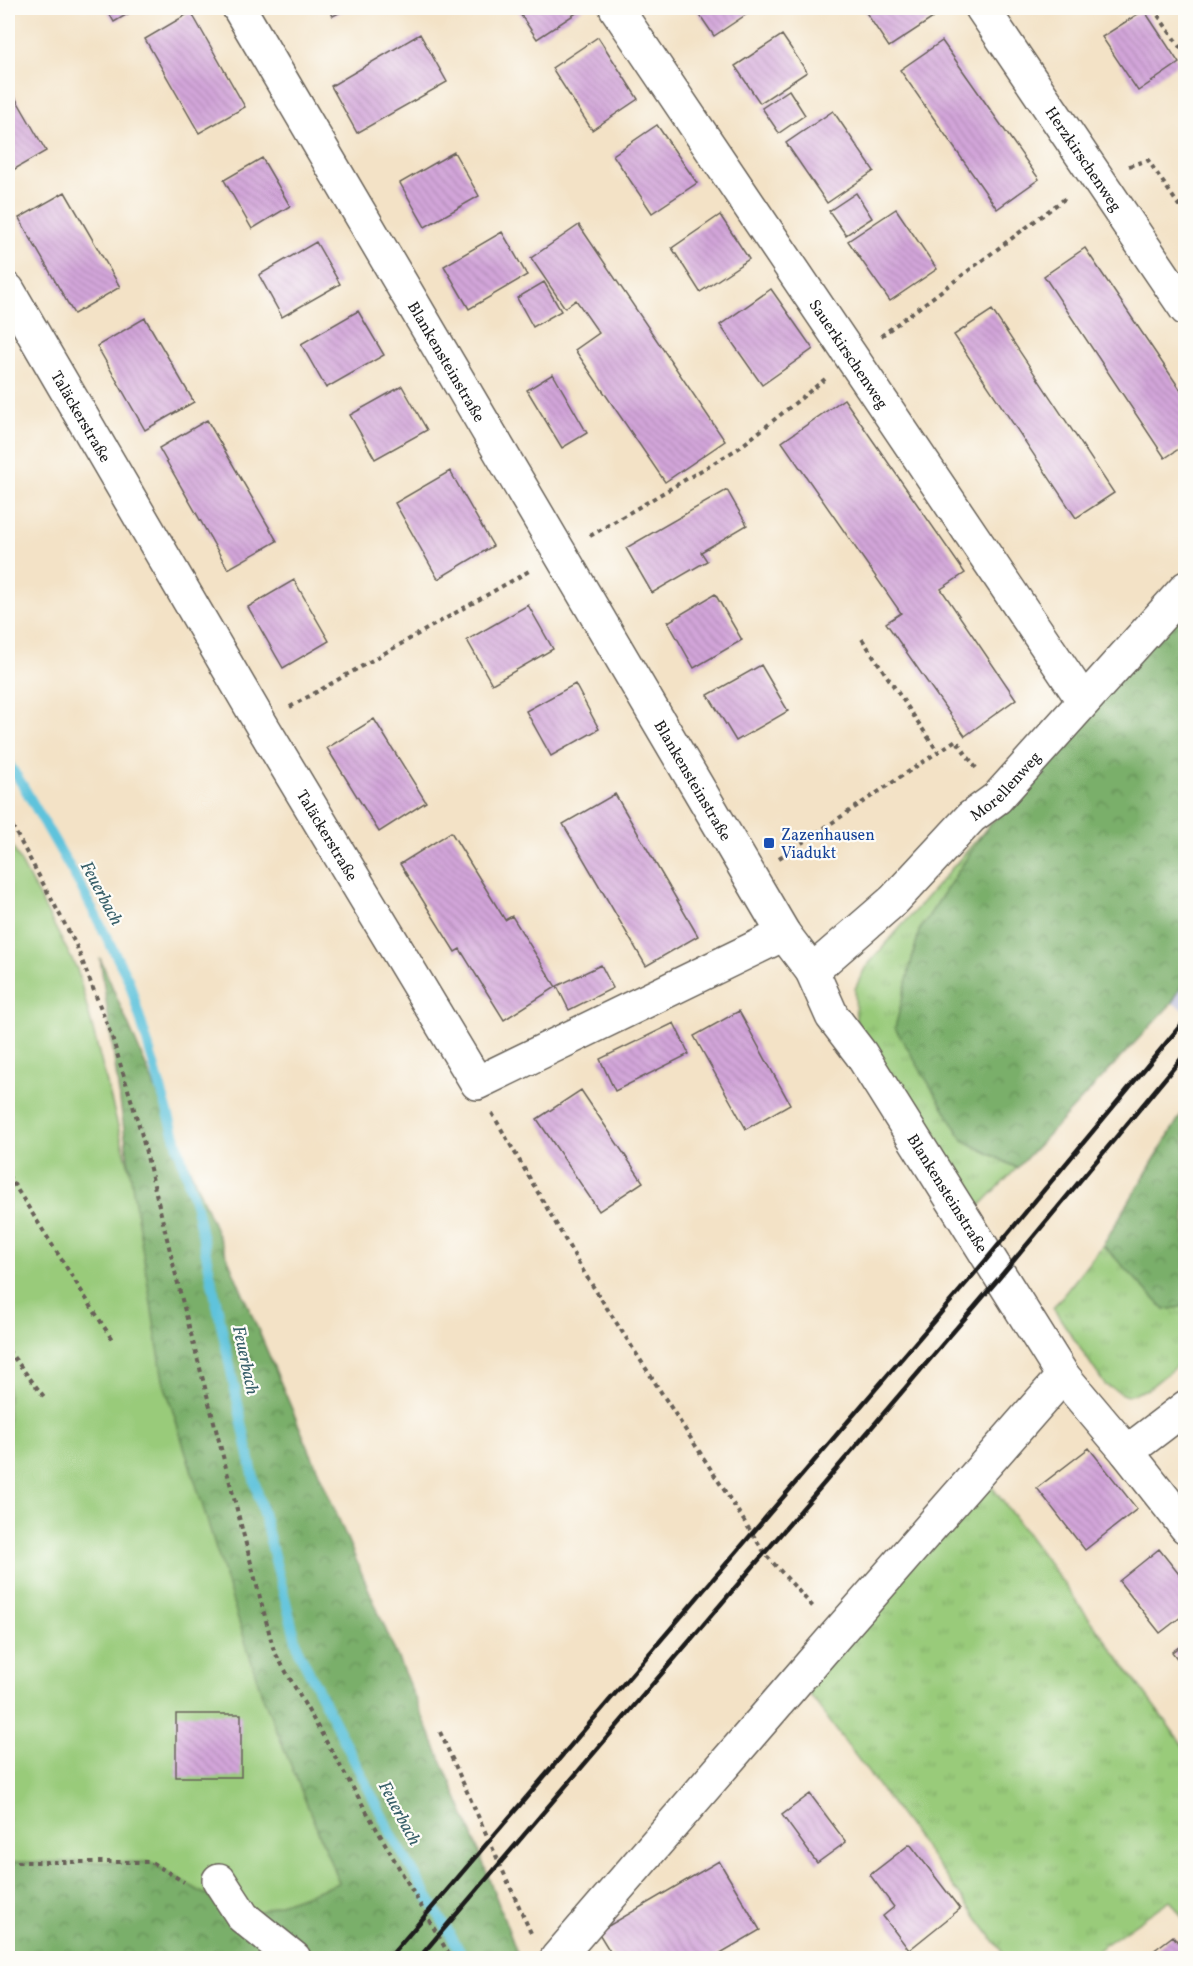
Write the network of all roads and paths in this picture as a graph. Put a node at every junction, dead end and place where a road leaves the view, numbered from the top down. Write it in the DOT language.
graph roads {
  1 [pos="239,8"];
  2 [pos="616,8"];
  3 [pos="982,8"];
  4 [pos="1153,8"];
  5 [pos="1185,56"];
  6 [pos="1096,176"];
  7 [pos="1185,216"];
  8 [pos="8,290"];
  9 [pos="1185,309"];
  10 [pos="559,554"];
  11 [pos="1185,588"];
  12 [pos="862,639"];
  13 [pos="1083,700"];
  14 [pos="261,724"];
  15 [pos="956,740"];
  16 [pos="938,752"];
  17 [pos="8,818"];
  18 [pos="783,855"];
  19 [pos="14,916"];
  20 [pos="8,921"];
  21 [pos="784,934"];
  22 [pos="812,971"];
  23 [pos="477,1083"];
  24 [pos="8,1175"];
  25 [pos="113,1341"];
  26 [pos="8,1350"];
  27 [pos="1063,1376"];
  28 [pos="45,1398"];
  29 [pos="1185,1407"];
  30 [pos="1127,1452"];
  31 [pos="1185,1527"];
  32 [pos="837,1634"];
  33 [pos="440,1732"];
  34 [pos="8,1862"];
  35 [pos="206,1883"];
  36 [pos="532,1937"];
  37 [pos="294,1959"];
  38 [pos="451,1959"];
  39 [pos="557,1959"];
  1 -- 10 [label="street, Blankensteinstraße"];
  2 -- 13 [label="street, Sauerkirschenweg"];
  3 -- 6 [label="street, Herzkirschenweg"];
  4 -- 5 [label="path"];
  6 -- 7 [label="path"];
  6 -- 9 [label="street, Herzkirschenweg"];
  8 -- 14 [label="street, Taläckerstraße"];
  10 -- 14 [label="path"];
  10 -- 21 [label="street, Blankensteinstraße"];
  11 -- 13 [label="street, Morellenweg"];
  12 -- 16 [label="path"];
  13 -- 22 [label="street, Morellenweg"];
  14 -- 23 [label="street, Taläckerstraße"];
  15 -- 16 [label="path"];
  16 -- 18 [label="path"];
  17 -- 38 [label="path"];
  19 -- 20 [label="path"];
  21 -- 22 [label="street, Blankensteinstraße"];
  21 -- 23 [label="street"];
  22 -- 27 [label="street, Blankensteinstraße"];
  23 -- 32 [label="path"];
  24 -- 25 [label="path"];
  26 -- 28 [label="path"];
  27 -- 30 [label="street, Blankensteinstraße"];
  27 -- 32 [label="street"];
  29 -- 30 [label="street"];
  30 -- 31 [label="street, Blankensteinstraße"];
  32 -- 39 [label="street"];
  33 -- 36 [label="path"];
  34 -- 35 [label="path"];
  35 -- 37 [label="street"];
}
